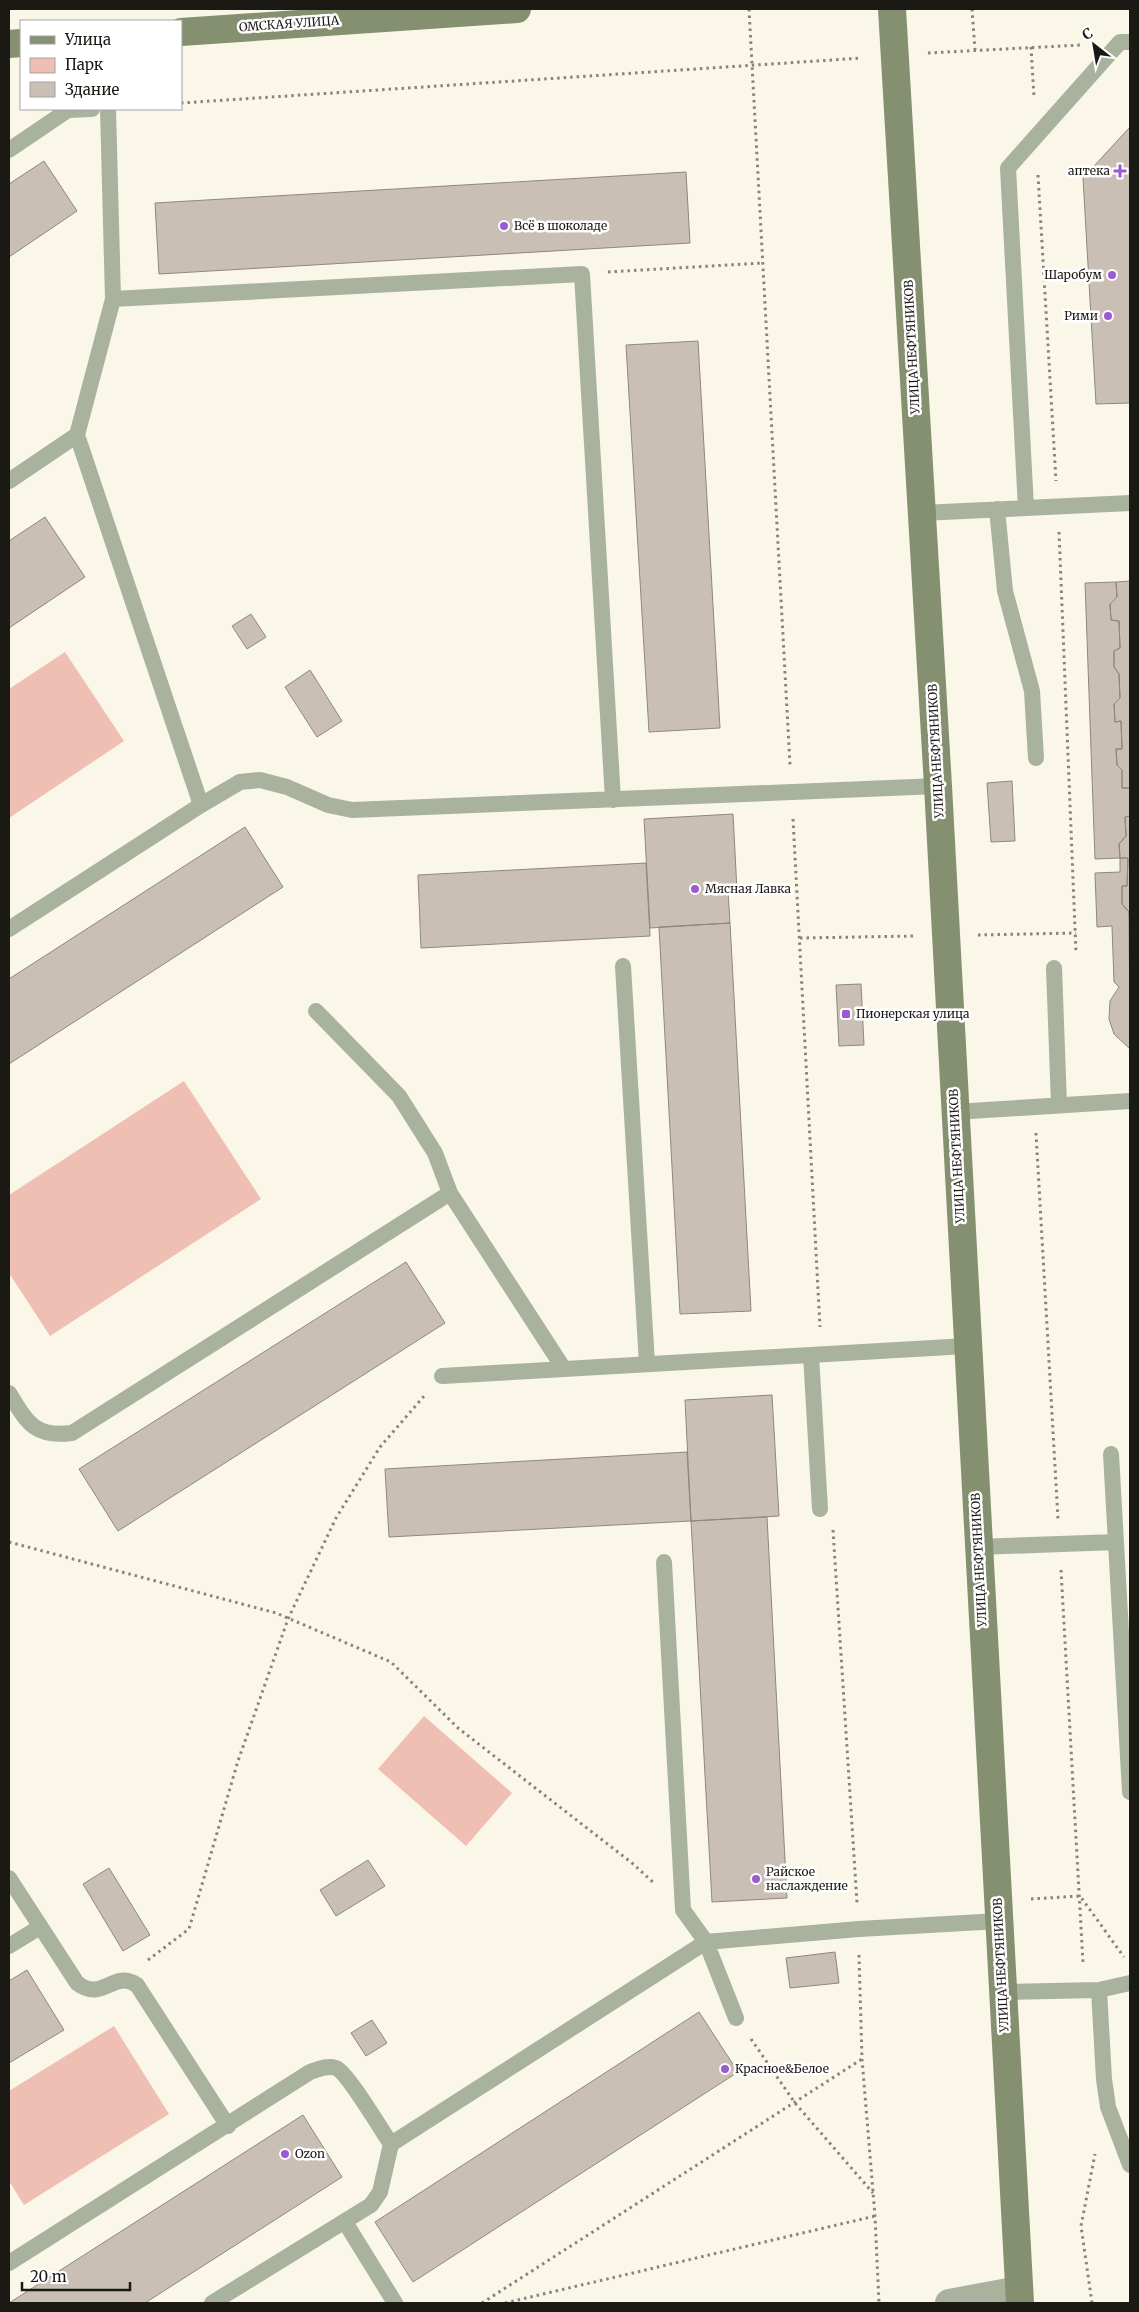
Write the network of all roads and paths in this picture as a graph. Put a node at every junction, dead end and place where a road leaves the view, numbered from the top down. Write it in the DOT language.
graph roads {
  1 [pos="517,9"];
  2 [pos="749,9"];
  3 [pos="892,9"];
  4 [pos="972,9"];
  5 [pos="182,32"];
  6 [pos="1125,42"];
  7 [pos="1031,47"];
  8 [pos="975,50"];
  9 [pos="895,56"];
  10 [pos="751,64"];
  11 [pos="182,103"];
  12 [pos="68,110"];
  13 [pos="108,110"];
  14 [pos="1036,136"];
  15 [pos="9,150"];
  16 [pos="762,263"];
  17 [pos="582,274"];
  18 [pos="112,299"];
  19 [pos="77,435"];
  20 [pos="9,481"];
  21 [pos="1130,504"];
  22 [pos="1058,507"];
  23 [pos="1026,508"];
  24 [pos="997,509"];
  25 [pos="922,513"];
  26 [pos="1036,758"];
  27 [pos="938,786"];
  28 [pos="792,793"];
  29 [pos="613,800"];
  30 [pos="201,805"];
  31 [pos="9,929"];
  32 [pos="1077,962"];
  33 [pos="623,966"];
  34 [pos="1054,968"];
  35 [pos="316,1011"];
  36 [pos="1130,1101"];
  37 [pos="1055,1106"];
  38 [pos="954,1112"];
  39 [pos="450,1193"];
  40 [pos="967,1346"];
  41 [pos="816,1354"];
  42 [pos="647,1364"];
  43 [pos="564,1369"];
  44 [pos="442,1376"];
  45 [pos="9,1393"];
  46 [pos="1111,1454"];
  47 [pos="820,1509"];
  48 [pos="833,1523"];
  49 [pos="9,1542"];
  50 [pos="1116,1542"];
  51 [pos="1059,1544"];
  52 [pos="978,1547"];
  53 [pos="664,1562"];
  54 [pos="1125,1603"];
  55 [pos="288,1619"];
  56 [pos="1130,1792"];
  57 [pos="9,1878"];
  58 [pos="1080,1896"];
  59 [pos="1025,1899"];
  60 [pos="683,1910"];
  61 [pos="999,1921"];
  62 [pos="40,1927"];
  63 [pos="859,1929"];
  64 [pos="706,1942"];
  65 [pos="9,1946"];
  66 [pos="1125,1959"];
  67 [pos="122,1979"];
  68 [pos="1130,1983"];
  69 [pos="1092,1991"];
  70 [pos="1002,1992"];
  71 [pos="736,2018"];
  72 [pos="862,2059"];
  73 [pos="795,2103"];
  74 [pos="228,2126"];
  75 [pos="391,2144"];
  76 [pos="1096,2153"];
  77 [pos="1130,2165"];
  78 [pos="873,2193"];
  79 [pos="875,2216"];
  80 [pos="345,2222"];
  81 [pos="9,2263"];
  82 [pos="1019,2296"];
  83 [pos="212,2303"];
  84 [pos="395,2303"];
  85 [pos="482,2303"];
  86 [pos="505,2303"];
  87 [pos="879,2303"];
  88 [pos="949,2303"];
  89 [pos="1092,2303"];
  1 -- 5 [label="main road, ОМСКАЯ УЛИЦА"];
  2 -- 10 [label="path"];
  3 -- 9 [label="main road, УЛИЦА НЕФТЯНИКОВ"];
  4 -- 8 [label="path"];
  6 -- 7 [label="path"];
  6 -- 14 [label="lane"];
  7 -- 8 [label="path"];
  7 -- 14 [label="path"];
  8 -- 9 [label="path"];
  9 -- 10 [label="path"];
  9 -- 25 [label="main road, УЛИЦА НЕФТЯНИКОВ"];
  10 -- 11 [label="path"];
  10 -- 16 [label="path"];
  12 -- 15 [label="lane"];
  13 -- 18 [label="lane"];
  14 -- 22 [label="path"];
  14 -- 23 [label="lane"];
  16 -- 17 [label="path"];
  16 -- 28 [label="path"];
  17 -- 18 [label="lane"];
  17 -- 29 [label="lane"];
  18 -- 19 [label="lane"];
  19 -- 20 [label="lane"];
  19 -- 30 [label="lane"];
  21 -- 22 [label="lane"];
  22 -- 23 [label="lane"];
  22 -- 32 [label="path"];
  23 -- 24 [label="lane"];
  24 -- 25 [label="lane"];
  24 -- 26 [label="lane"];
  25 -- 27 [label="main road, УЛИЦА НЕФТЯНИКОВ"];
  27 -- 28 [label="lane"];
  27 -- 38 [label="main road, УЛИЦА НЕФТЯНИКОВ"];
  28 -- 29 [label="lane"];
  28 -- 41 [label="path"];
  29 -- 30 [label="lane"];
  30 -- 31 [label="lane"];
  33 -- 42 [label="lane"];
  34 -- 37 [label="lane"];
  35 -- 39 [label="lane"];
  36 -- 37 [label="lane"];
  37 -- 38 [label="lane"];
  37 -- 51 [label="path"];
  38 -- 40 [label="main road, УЛИЦА НЕФТЯНИКОВ"];
  39 -- 43 [label="lane"];
  39 -- 45 [label="lane"];
  40 -- 41 [label="lane"];
  40 -- 52 [label="main road, УЛИЦА НЕФТЯНИКОВ"];
  41 -- 42 [label="lane"];
  41 -- 47 [label="lane"];
  42 -- 43 [label="lane"];
  43 -- 44 [label="lane"];
  44 -- 55 [label="path"];
  46 -- 50 [label="lane"];
  48 -- 63 [label="path"];
  49 -- 55 [label="path"];
  50 -- 51 [label="lane"];
  50 -- 54 [label="lane"];
  51 -- 52 [label="lane"];
  51 -- 58 [label="path"];
  52 -- 61 [label="main road, УЛИЦА НЕФТЯНИКОВ"];
  53 -- 60 [label="lane"];
  54 -- 56 [label="lane"];
  55 -- 60 [label="path"];
  55 -- 67 [label="path"];
  57 -- 62 [label="lane"];
  58 -- 59 [label="path"];
  58 -- 66 [label="path"];
  58 -- 69 [label="path"];
  60 -- 64 [label="lane"];
  61 -- 63 [label="lane"];
  61 -- 70 [label="main road, УЛИЦА НЕФТЯНИКОВ"];
  62 -- 65 [label="lane"];
  62 -- 67 [label="lane"];
  63 -- 64 [label="lane"];
  63 -- 72 [label="path"];
  64 -- 71 [label="lane"];
  64 -- 75 [label="lane"];
  67 -- 74 [label="lane"];
  68 -- 69 [label="lane"];
  69 -- 70 [label="lane"];
  69 -- 77 [label="lane"];
  70 -- 82 [label="main road, УЛИЦА НЕФТЯНИКОВ"];
  71 -- 73 [label="path"];
  72 -- 73 [label="path"];
  72 -- 78 [label="path"];
  73 -- 78 [label="path"];
  73 -- 85 [label="path"];
  74 -- 75 [label="lane"];
  74 -- 81 [label="lane"];
  75 -- 80 [label="lane"];
  76 -- 89 [label="path"];
  78 -- 79 [label="path"];
  79 -- 86 [label="path"];
  79 -- 87 [label="path"];
  80 -- 83 [label="lane"];
  80 -- 84 [label="lane"];
  82 -- 88 [label="street"];
}
